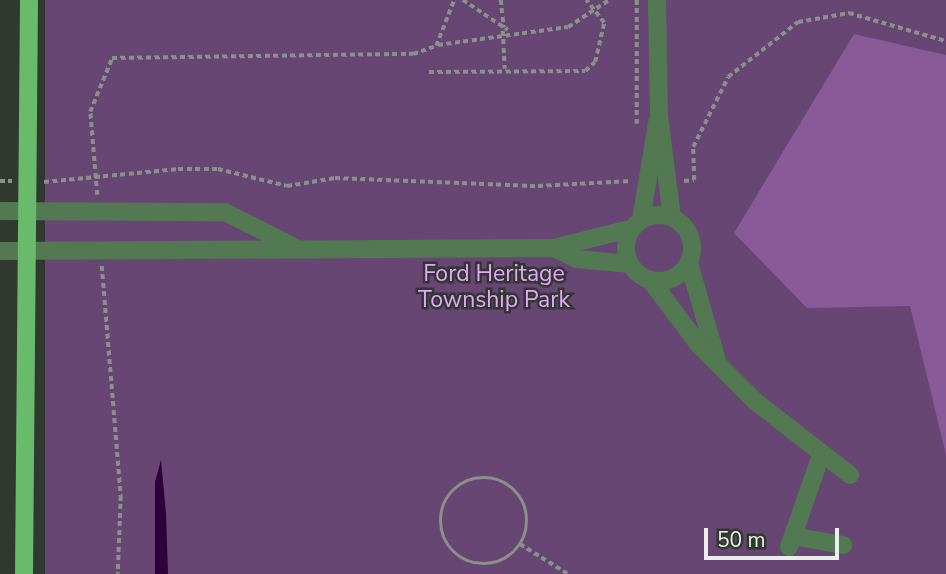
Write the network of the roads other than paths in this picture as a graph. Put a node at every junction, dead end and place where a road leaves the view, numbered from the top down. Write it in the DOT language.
graph roads {
  1 [pos="29,0"];
  2 [pos="657,0"];
  3 [pos="648,178"];
  4 [pos="26,210"];
  5 [pos="0,211"];
  6 [pos="672,217"];
  7 [pos="637,224"];
  8 [pos="554,248"];
  9 [pos="299,249"];
  10 [pos="0,251"];
  11 [pos="26,251"];
  12 [pos="689,263"];
  13 [pos="630,264"];
  14 [pos="651,281"];
  15 [pos="716,357"];
  16 [pos="821,454"];
  17 [pos="850,475"];
  18 [pos="843,545"];
  19 [pos="24,574"];
  1 -- 4 [label="main road"];
  2 -- 3 [label="street"];
  3 -- 6 [label="street"];
  3 -- 7 [label="street"];
  4 -- 5 [label="street"];
  4 -- 9 [label="street"];
  4 -- 11 [label="main road"];
  6 -- 7 [label="street"];
  6 -- 12 [label="street"];
  7 -- 8 [label="street"];
  7 -- 13 [label="street"];
  8 -- 9 [label="street"];
  8 -- 13 [label="street"];
  9 -- 11 [label="street"];
  10 -- 11 [label="street"];
  11 -- 19 [label="main road"];
  12 -- 14 [label="street"];
  12 -- 15 [label="street"];
  13 -- 14 [label="street"];
  14 -- 15 [label="street"];
  15 -- 16 [label="street"];
  16 -- 17 [label="street"];
  16 -- 18 [label="street"];
}
